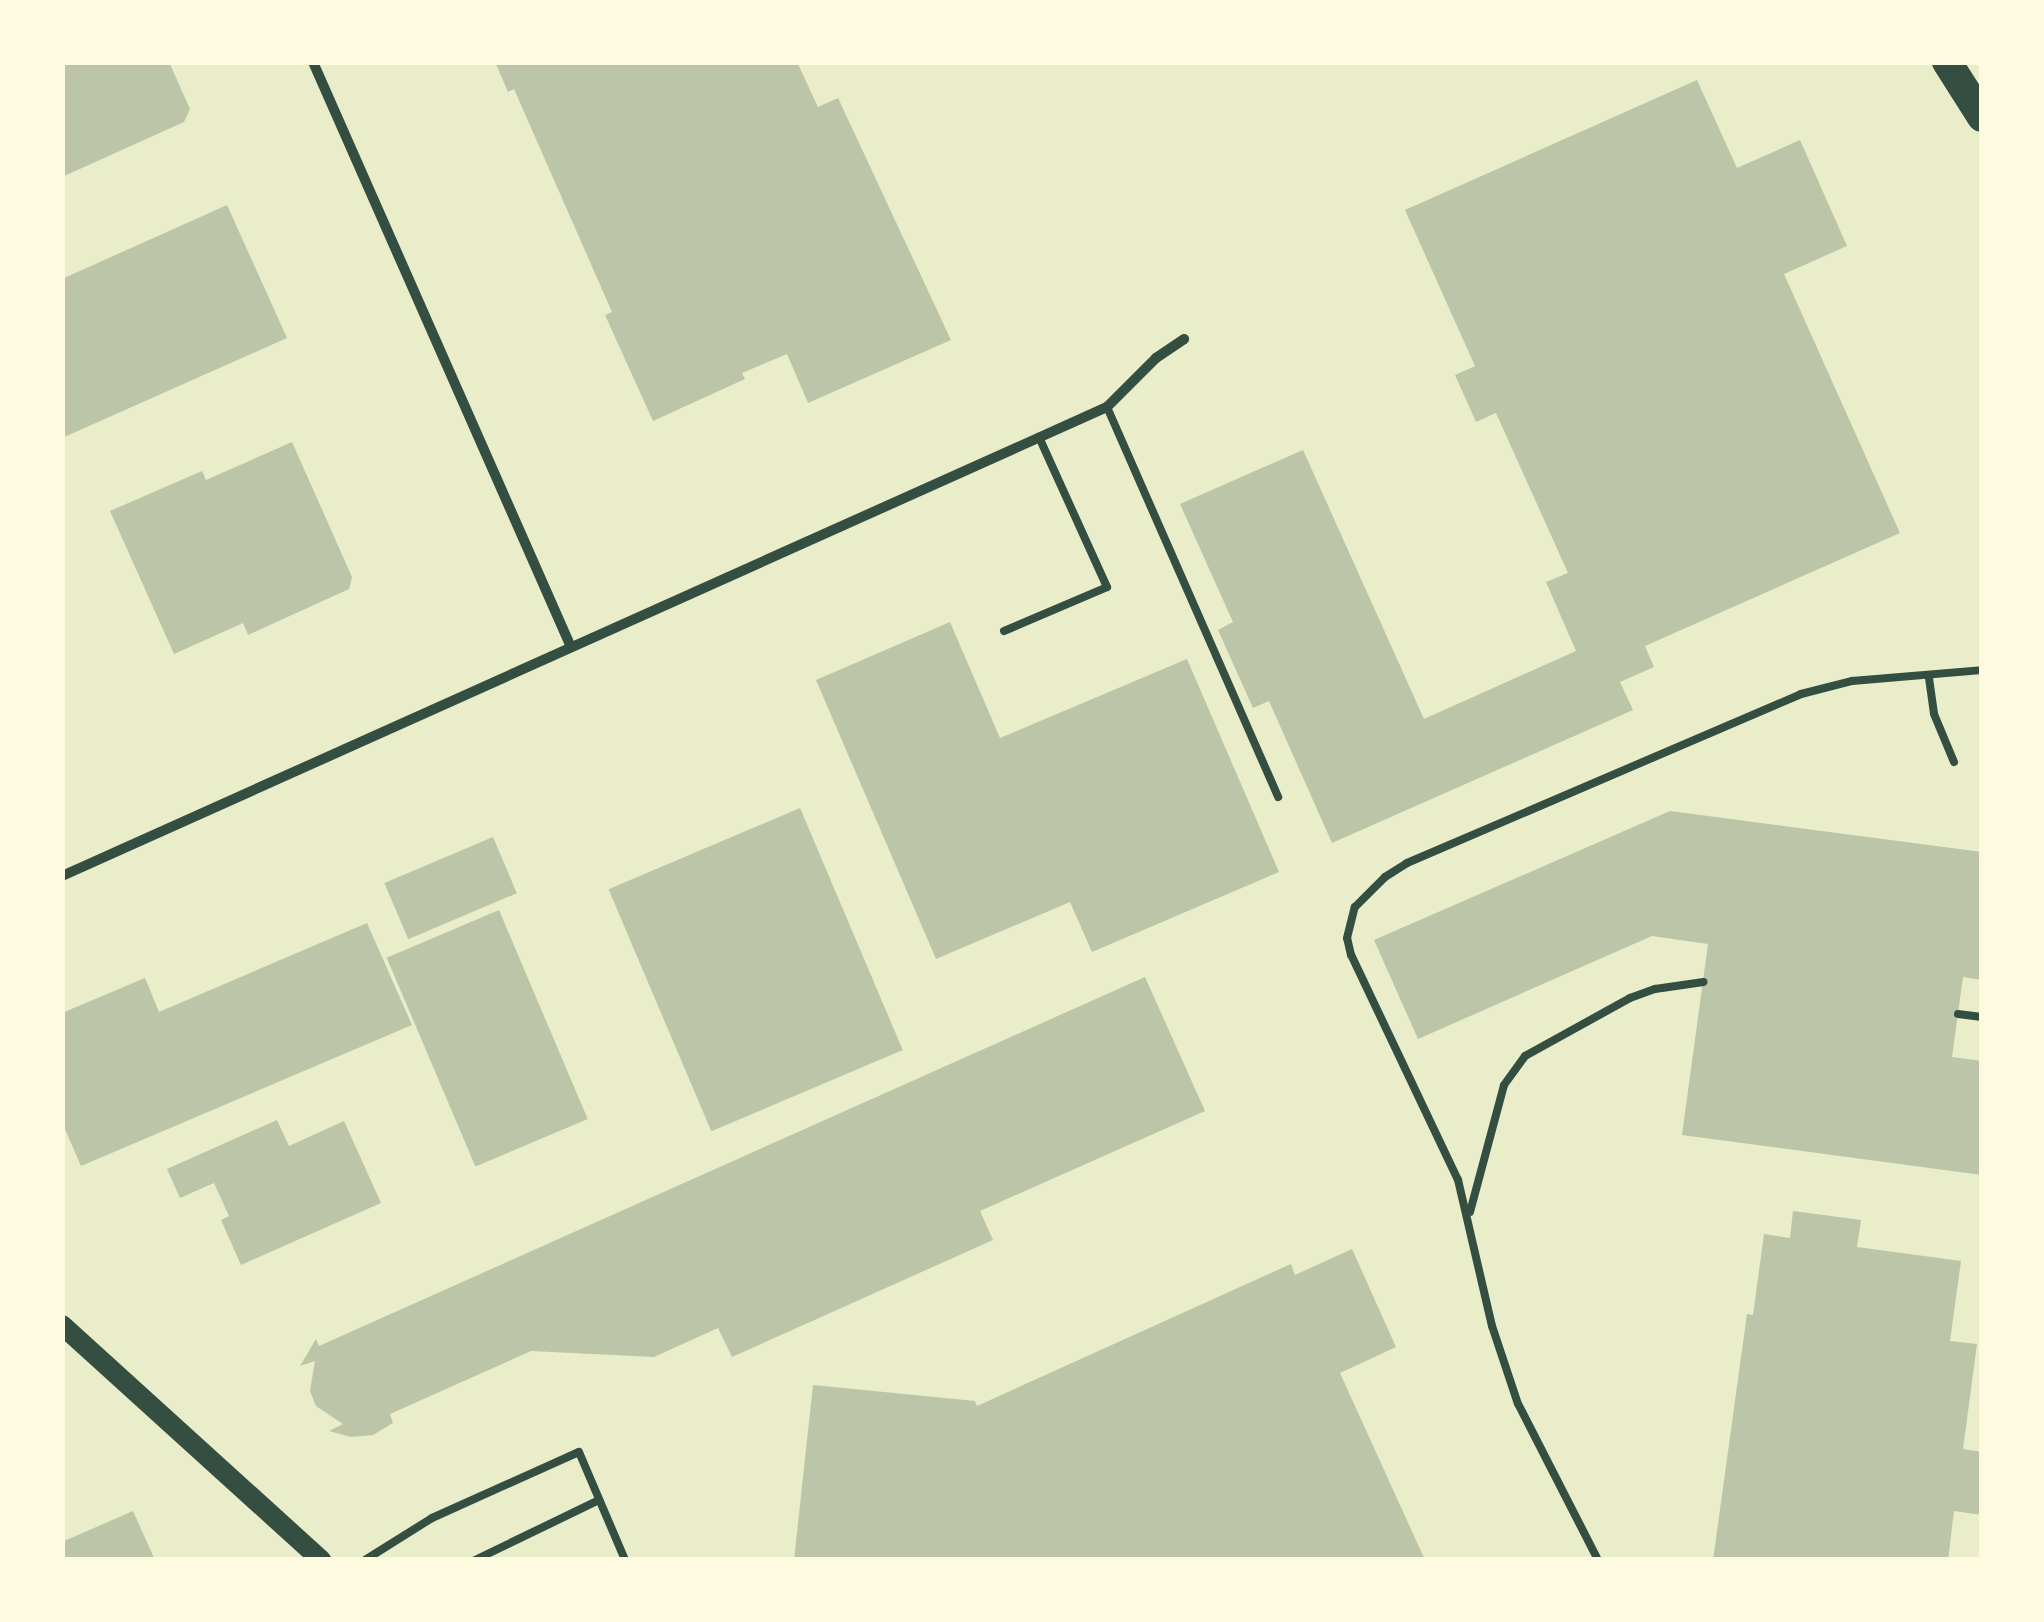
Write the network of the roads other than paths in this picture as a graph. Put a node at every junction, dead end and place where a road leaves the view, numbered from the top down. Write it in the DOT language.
graph roads {
  1 [pos="313,62"];
  2 [pos="1947,62"];
  3 [pos="1982,117"];
  4 [pos="1184,339"];
  5 [pos="1107,406"];
  6 [pos="1039,437"];
  7 [pos="1004,631"];
  8 [pos="571,647"];
  9 [pos="1982,670"];
  10 [pos="1929,678"];
  11 [pos="1954,762"];
  12 [pos="1278,797"];
  13 [pos="62,876"];
  14 [pos="1703,982"];
  15 [pos="1958,1014"];
  16 [pos="1982,1017"];
  17 [pos="1469,1216"];
  18 [pos="62,1324"];
  19 [pos="600,1500"];
  20 [pos="320,1560"];
  21 [pos="365,1560"];
  22 [pos="475,1560"];
  23 [pos="625,1560"];
  24 [pos="1598,1560"];
  1 -- 8 [label="street"];
  2 -- 3 [label="highway"];
  4 -- 5 [label="street"];
  5 -- 6 [label="street"];
  5 -- 12 [label="lane"];
  6 -- 7 [label="lane"];
  6 -- 8 [label="street"];
  8 -- 13 [label="street"];
  9 -- 10 [label="lane"];
  10 -- 11 [label="lane"];
  10 -- 17 [label="lane"];
  14 -- 17 [label="lane"];
  15 -- 16 [label="lane"];
  17 -- 24 [label="lane"];
  18 -- 20 [label="main road"];
  19 -- 21 [label="lane"];
  19 -- 22 [label="lane"];
  19 -- 23 [label="lane"];
}
